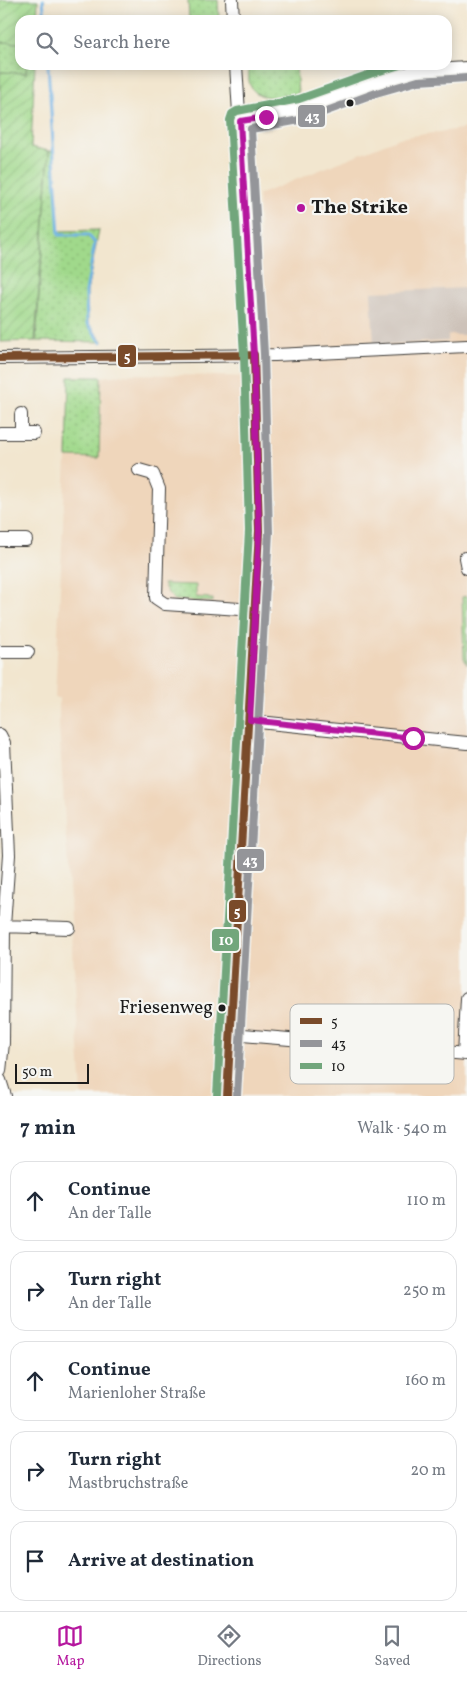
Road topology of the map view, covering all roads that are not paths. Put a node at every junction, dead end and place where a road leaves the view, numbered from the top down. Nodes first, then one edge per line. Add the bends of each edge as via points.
1 (232, 0) edge
2 (234, 15) edge
3 (467, 68) edge
4 (452, 69) edge
5 (236, 70) edge
6 (416, 70) edge
7 (240, 121) junction
8 (467, 346) edge
9 (254, 355) junction
10 (0, 358) edge
11 (21, 414) dead end
12 (0, 433) edge
13 (139, 470) dead end
14 (0, 540) edge
15 (26, 540) dead end
16 (255, 610) junction
17 (0, 652) edge
18 (28, 652) dead end
19 (250, 720) junction
20 (0, 735) edge
21 (467, 743) edge
22 (2, 926) edge
23 (70, 928) dead end
24 (467, 998) edge
25 (231, 1034) junction
26 (290, 1039) edge
27 (465, 1054) edge
28 (0, 1071) edge
29 (0, 1080) edge
30 (5, 1096) edge
31 (227, 1096) edge

1 - 2 street
3 - 4 street
5 - 7 street
6 - 7 street via 302,109
7 - 9 street
8 - 9 street
9 - 10 street
9 - 16 street via 259,531
11 - 12 street via 27,433
13 - 16 street via 153,474 159,489 156,598 165,604
14 - 15 street
16 - 19 street
17 - 18 street
19 - 21 street
19 - 25 street
20 - 22 street via 4,743 9,855
22 - 23 street
22 - 28 street via 3,1044
24 - 27 street
25 - 26 street
25 - 31 street
29 - 30 street

